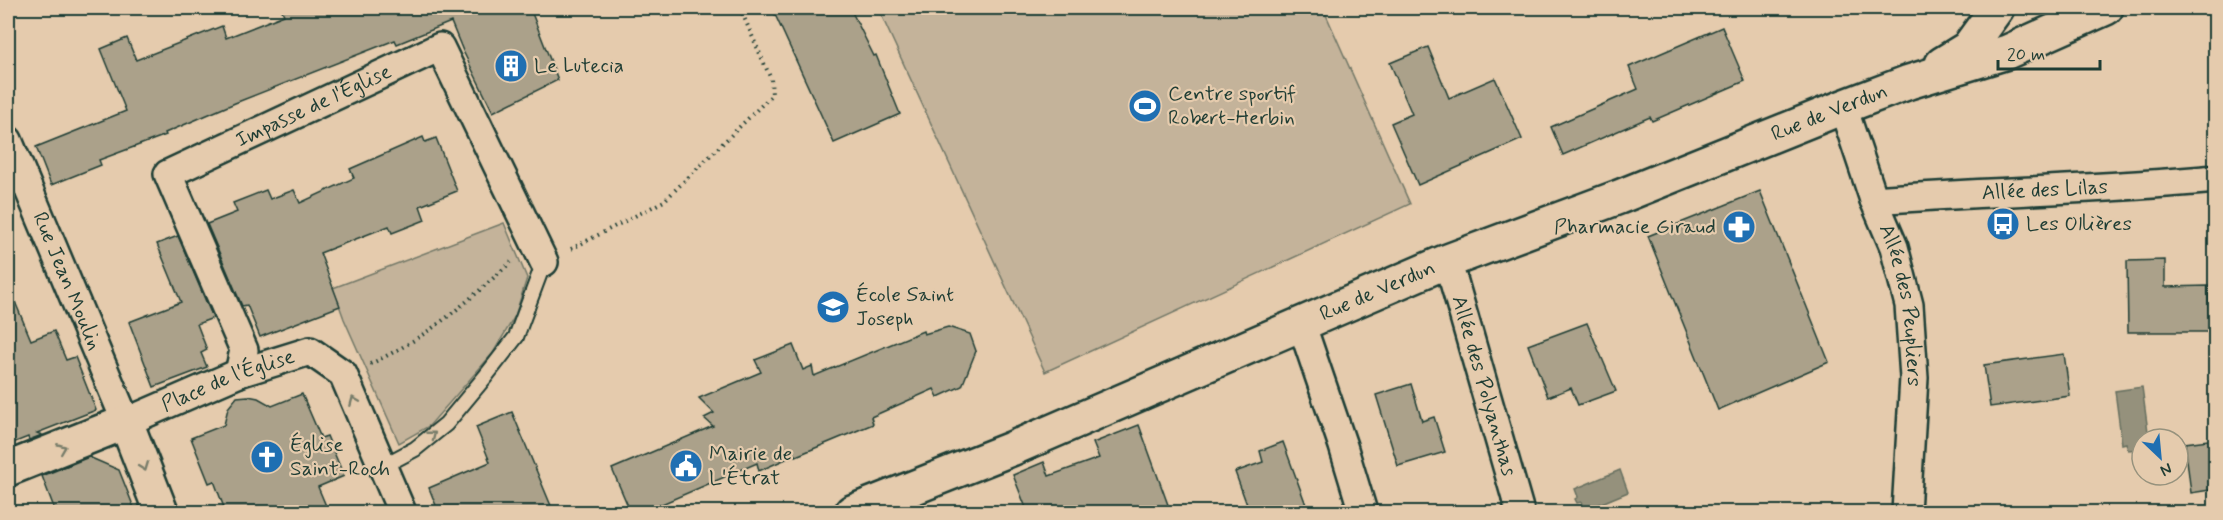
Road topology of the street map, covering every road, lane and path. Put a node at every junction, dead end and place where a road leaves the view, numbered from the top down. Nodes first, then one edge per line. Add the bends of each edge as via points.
1 (740, 8) edge
2 (1997, 8) edge
3 (2106, 8) edge
4 (1909, 82) junction
5 (1842, 107) junction
6 (8, 140) edge
7 (2216, 178) edge
8 (1874, 200) junction
9 (544, 262) junction
10 (1445, 262) junction
11 (1301, 323) junction
12 (239, 372) junction
13 (343, 374) junction
14 (126, 422) junction
15 (382, 466) junction
16 (8, 469) edge
17 (161, 513) edge
18 (402, 513) edge
19 (852, 513) edge
20 (1363, 513) edge
21 (1520, 513) edge
22 (1906, 513) edge

1 - 9 path via 771,79 772,95 664,201
2 - 4 main road, Rue de Verdun via 1968,48
3 - 4 main road, Rue de Verdun via 2007,52
4 - 5 main road, Rue de Verdun
5 - 8 street, Allée des Peupliers
5 - 10 main road, Rue de Verdun
6 - 14 street, Rue Jean Moulin
7 - 8 street, Allée des Lilas
8 - 22 street, Allée des Peupliers via 1894,247 1909,305 1914,378
9 - 12 street, Impasse de l'Église via 440,47 168,174 244,350
9 - 13 path via 515,259 446,321 406,346
15 -> 9 lane via 415,449 446,424 485,377 516,337
10 - 11 main road, Rue de Verdun
10 - 21 street, Allée des Polyanthas
11 - 19 main road, Rue de Verdun via 1011,449
11 - 20 street
12 - 13 street, Place de l'Église via 310,351
12 - 14 street, Place de l'Église
15 -> 13 street
16 -> 14 main road
14 -> 17 main road
15 - 18 street

